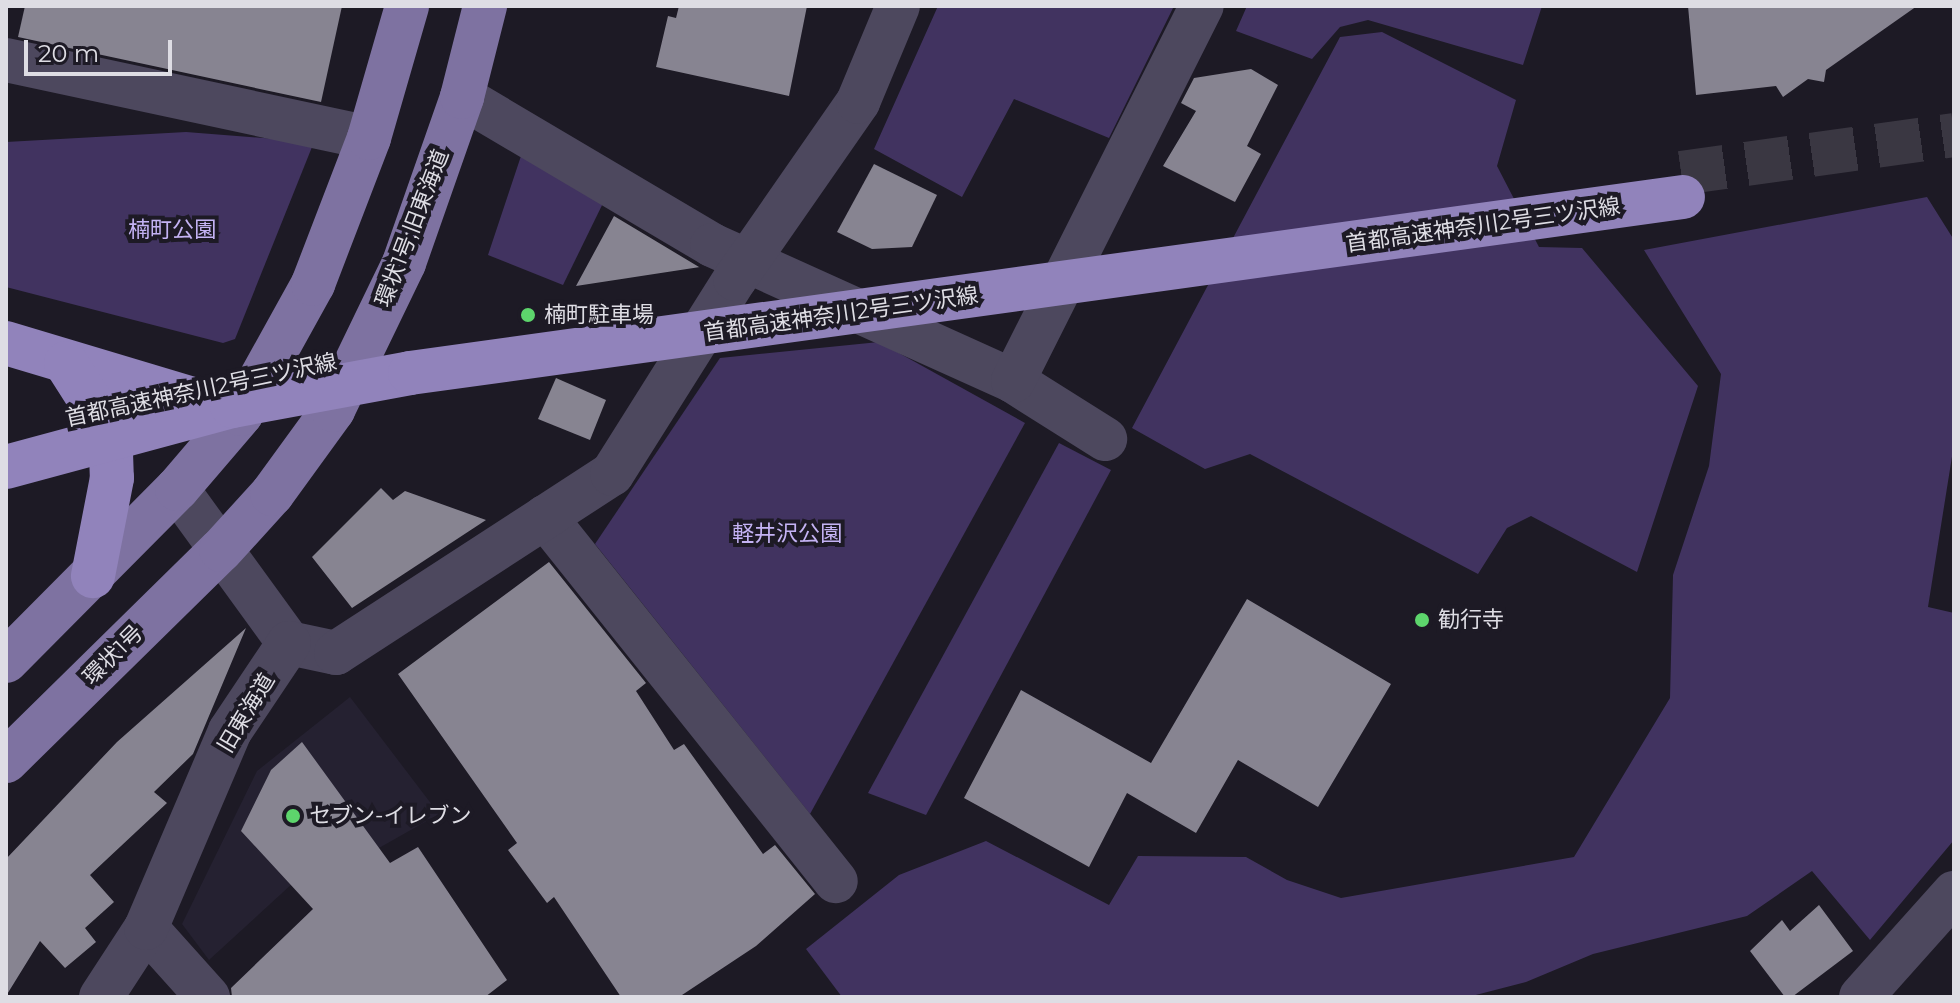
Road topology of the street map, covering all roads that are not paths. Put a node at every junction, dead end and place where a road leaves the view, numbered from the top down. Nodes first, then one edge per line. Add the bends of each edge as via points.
1 (407, 6) edge
2 (485, 6) edge
3 (898, 6) edge
4 (1202, 6) edge
5 (6, 60) edge
6 (462, 97) junction
7 (369, 138) junction
8 (749, 262) junction
9 (6, 343) edge
10 (66, 363) junction
11 (1013, 381) junction
12 (333, 410) junction
13 (241, 414) junction
14 (6, 436) edge
15 (1105, 439) dead end
16 (6, 467) edge
17 (177, 489) junction
18 (545, 517) junction
19 (221, 550) junction
20 (93, 576) junction
21 (289, 643) junction
22 (6, 661) edge
23 (6, 761) edge
24 (836, 881) dead end
25 (1954, 893) edge
26 (146, 928) junction
27 (101, 997) edge
28 (208, 997) edge
29 (1861, 997) edge

1 - 7 main road
2 - 6 main road, 環状1号;旧東海道
3 - 8 street via 858,102
4 - 11 street
5 - 7 street
6 - 8 street
6 - 12 main road, 環状1号;旧東海道 via 404,263
7 - 13 main road via 313,284
8 - 11 street
8 - 18 street via 612,474
9 - 10 highway
10 - 13 highway
10 - 20 highway via 105,424 111,453 112,478
11 - 15 street
12 - 13 highway
12 - 19 main road, 環状1号;旧東海道 via 272,494
13 - 17 main road
14 - 16 highway, 首都高速神奈川2号三ツ沢線 via 139,400 409,346 1682,185 410,373 232,406
17 - 19 street
17 - 20 main road
18 - 21 street via 336,653
18 - 24 street
19 - 21 street
19 - 23 main road, 環状1号
20 - 22 main road
21 - 26 street, 旧東海道 via 230,731
25 - 29 street
26 - 27 street, 旧東海道
26 - 28 street

